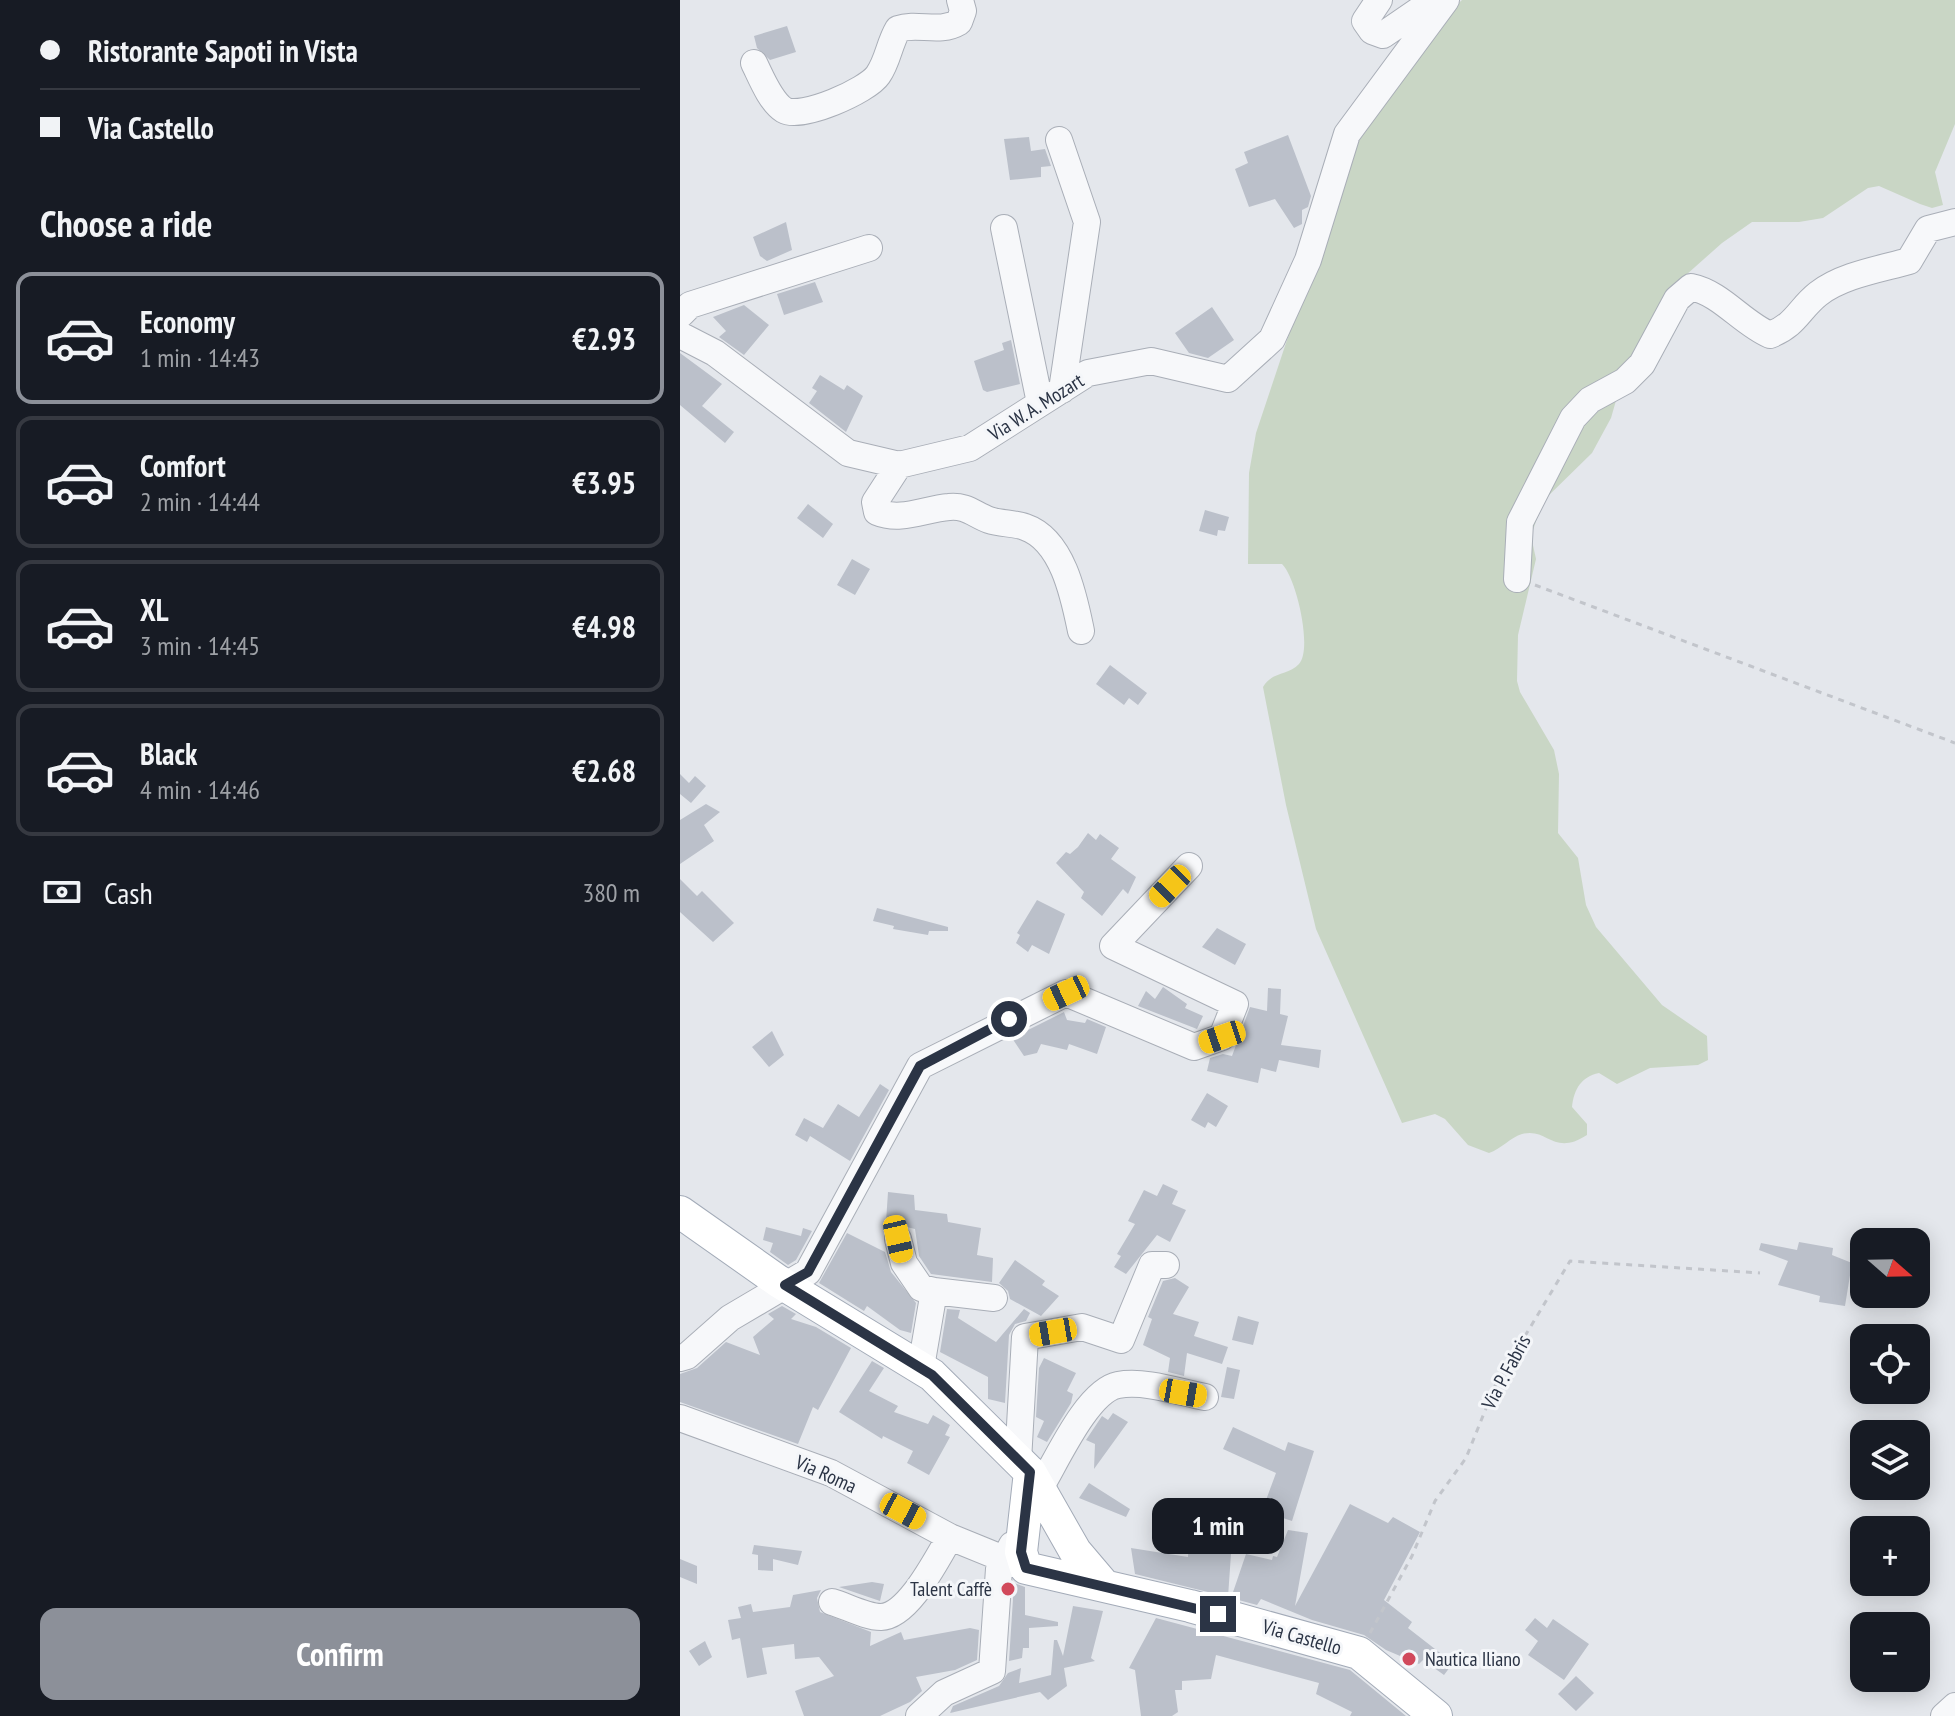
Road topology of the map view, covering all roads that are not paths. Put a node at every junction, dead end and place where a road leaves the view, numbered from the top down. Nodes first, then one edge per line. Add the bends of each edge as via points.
1 (960, 0) edge
2 (1379, 0) edge
3 (1434, 0) edge
4 (1446, 0) edge
5 (754, 63) dead end
6 (1059, 140) dead end
7 (1955, 222) edge
8 (1004, 228) dead end
9 (869, 248) dead end
10 (680, 315) edge
11 (680, 335) edge
12 (1051, 396) junction
13 (899, 465) junction
14 (1517, 579) road end
15 (1081, 631) dead end
16 (1189, 866) dead end
17 (680, 1212) edge
18 (898, 1239) dead end
19 (1166, 1265) dead end
20 (785, 1285) junction
21 (934, 1291) junction
22 (994, 1298) dead end
23 (680, 1358) edge
24 (921, 1367) junction
25 (1205, 1397) dead end
26 (680, 1418) edge
27 (1028, 1484) junction
28 (950, 1537) junction
29 (1068, 1538) junction
30 (1027, 1567) junction
31 (1103, 1584) junction
32 (832, 1602) dead end
33 (1955, 1706) edge
34 (919, 1716) edge
35 (1436, 1716) edge
36 (1944, 1716) edge

1 - 5 street via 959,22 942,29 898,29 876,78 866,87 801,114 776,104
2 - 3 street via 1365,21 1383,35
4 - 12 street, Via W. A. Mozart via 1347,134 1308,260 1272,339 1228,379 1151,361 1088,373
6 - 12 street via 1087,222
7 - 14 street via 1928,229 1909,261 1819,293 1788,328 1770,335 1751,327 1705,290 1691,287 1665,318 1642,364 1573,418 1520,522
8 - 12 street
9 - 10 street via 690,305
11 - 13 street, Via W. A. Mozart via 715,353 848,453
12 - 13 street, Via W. A. Mozart via 970,448
13 - 15 street via 875,502 877,512 899,517 967,508 1039,534 1064,571
16 - 20 street via 1113,946 1235,1004 1222,1037 1194,1047 1066,993 920,1066 808,1272
17 - 20 main road
18 - 21 street via 904,1263 921,1288
19 - 27 street via 1152,1265 1121,1340 1082,1327 1025,1337
20 - 23 street via 730,1318
20 - 24 main road
21 - 22 street
21 - 24 street
24 - 27 main road
25 - 27 street via 1117,1385 1089,1406
26 - 28 street, Via Roma via 831,1473
27 - 29 main road
27 - 30 main road via 1021,1552
28 - 30 street, Via Roma
28 - 32 street via 919,1588 895,1612 882,1617
29 - 30 street
29 - 31 main road
30 - 31 main road, Via Roma
30 - 34 street via 999,1569 992,1671 944,1693
31 - 35 main road, Via Castello via 1359,1653
33 - 36 street

